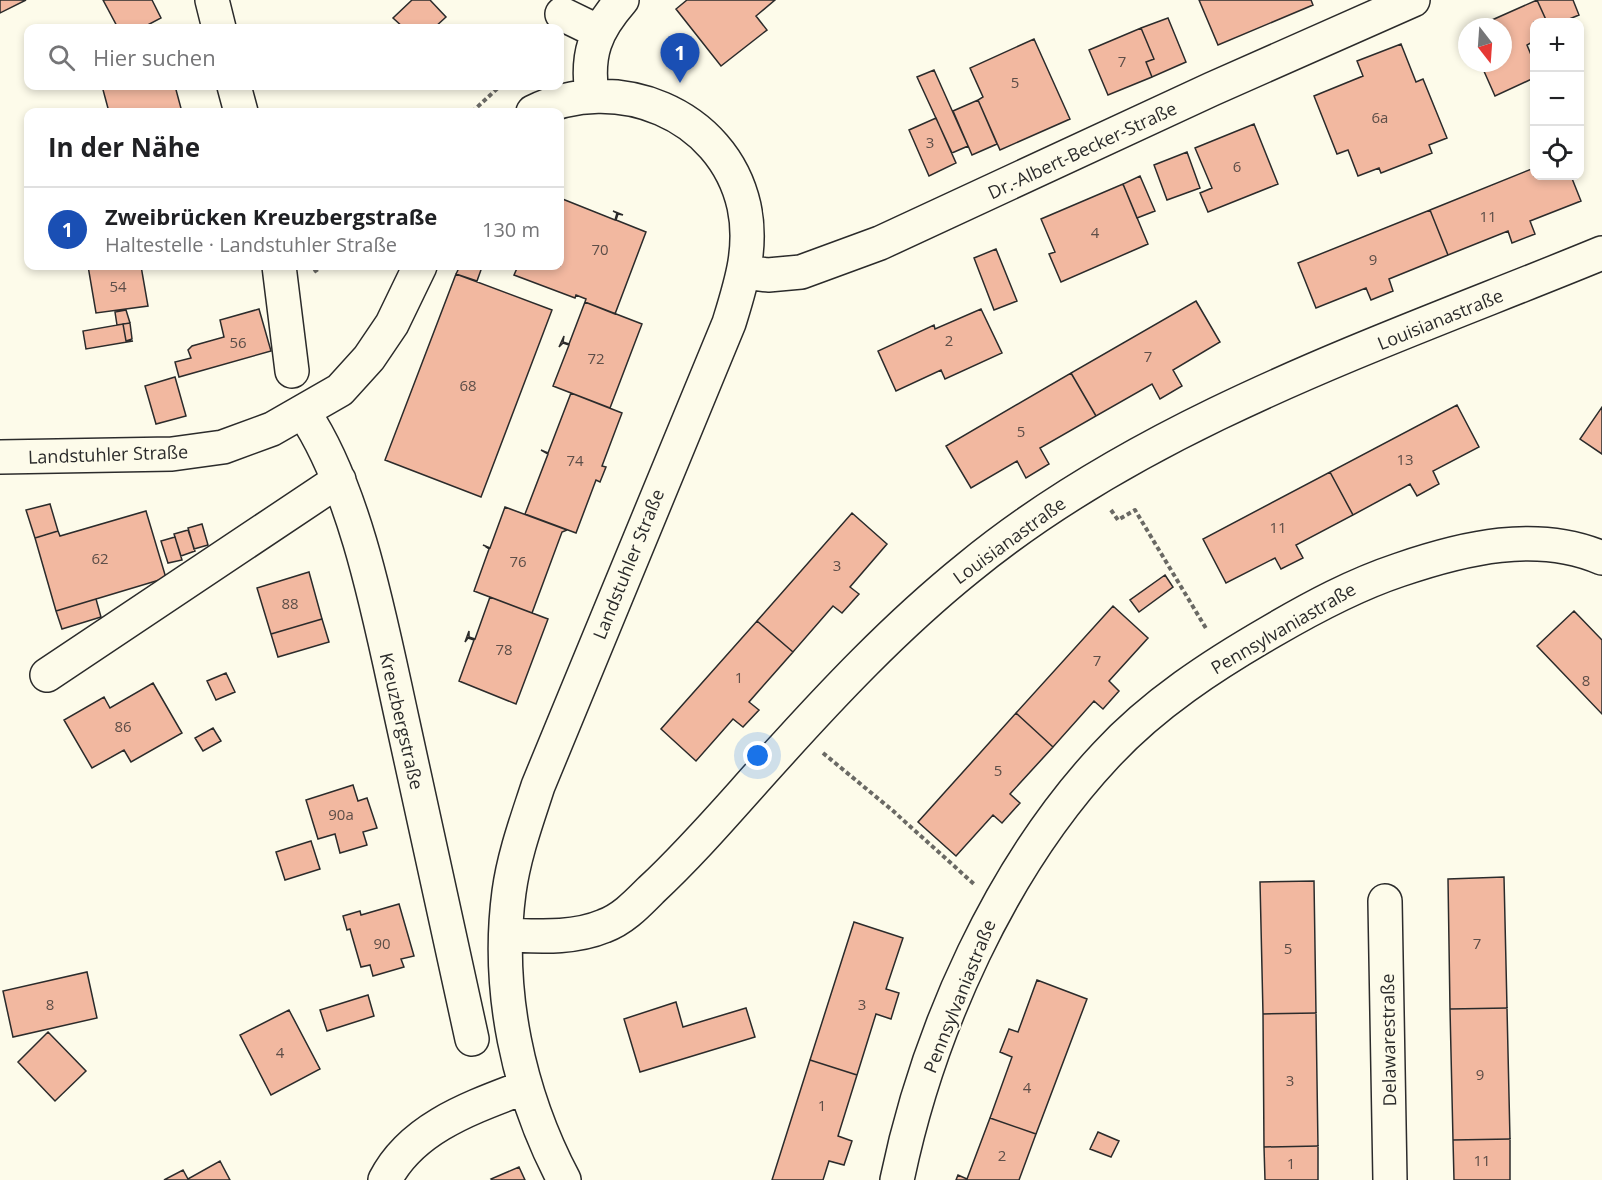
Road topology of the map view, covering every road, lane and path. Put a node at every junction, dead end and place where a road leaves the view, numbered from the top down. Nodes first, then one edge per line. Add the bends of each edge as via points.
1 (212, 0) edge
2 (622, 0) edge
3 (1413, 0) edge
4 (562, 14) dead end
5 (218, 24) edge
6 (599, 32) junction
7 (235, 90) edge
8 (496, 90) edge
9 (592, 95) junction
10 (240, 108) edge
11 (476, 108) edge
12 (542, 108) edge
13 (1602, 253) edge
14 (279, 270) edge
15 (418, 270) edge
16 (744, 272) junction
17 (292, 371) dead end
18 (304, 413) junction
19 (0, 457) edge
20 (339, 480) junction
21 (1090, 483) junction
22 (1602, 558) edge
23 (1224, 659) junction
24 (46, 675) dead end
25 (798, 732) junction
26 (1385, 901) dead end
27 (997, 904) junction
28 (506, 935) junction
29 (472, 1039) dead end
30 (525, 1087) junction
31 (385, 1180) edge
32 (564, 1180) edge
33 (897, 1180) edge
34 (1390, 1180) edge

1 - 5 street
2 - 6 street
3 - 16 street, Dr.-Albert-Becker-Straße via 871,247 801,272
4 - 6 street
6 - 9 street via 590,56
7 - 10 street
8 - 11 path
9 - 12 street, Landstuhler Straße
9 - 16 street, Landstuhler Straße via 636,99 667,109 712,146 733,174 744,206 748,252
13 - 21 street, Louisianastraße via 1204,418
14 - 17 street
15 - 18 street, Landstuhler Straße via 392,324 369,358 339,390
16 - 28 street, Landstuhler Straße via 729,323 538,786 509,891
18 - 19 street, Landstuhler Straße via 223,447 172,454
18 - 20 street, Kreuzbergstraße via 321,439
20 - 24 street
20 - 29 street, Kreuzbergstraße via 391,668
21 - 23 path via 1119,520 1135,510
21 - 25 street, Louisianastraße via 1034,518 967,568 912,617
22 - 23 street, Pennsylvaniastraße via 1547,543 1484,547 1427,560 1371,579
23 - 27 street, Pennsylvaniastraße via 1160,705 1106,755 1045,831
25 - 27 path
25 - 28 street, Louisianastraße via 677,866 628,912 605,926 577,934
26 - 34 street, Delawarestraße
27 - 33 street, Pennsylvaniastraße via 936,1045
28 - 30 street, Landstuhler Straße via 511,1016
30 - 31 street via 463,1111 423,1135 393,1164
30 - 32 street, Landstuhler Straße

